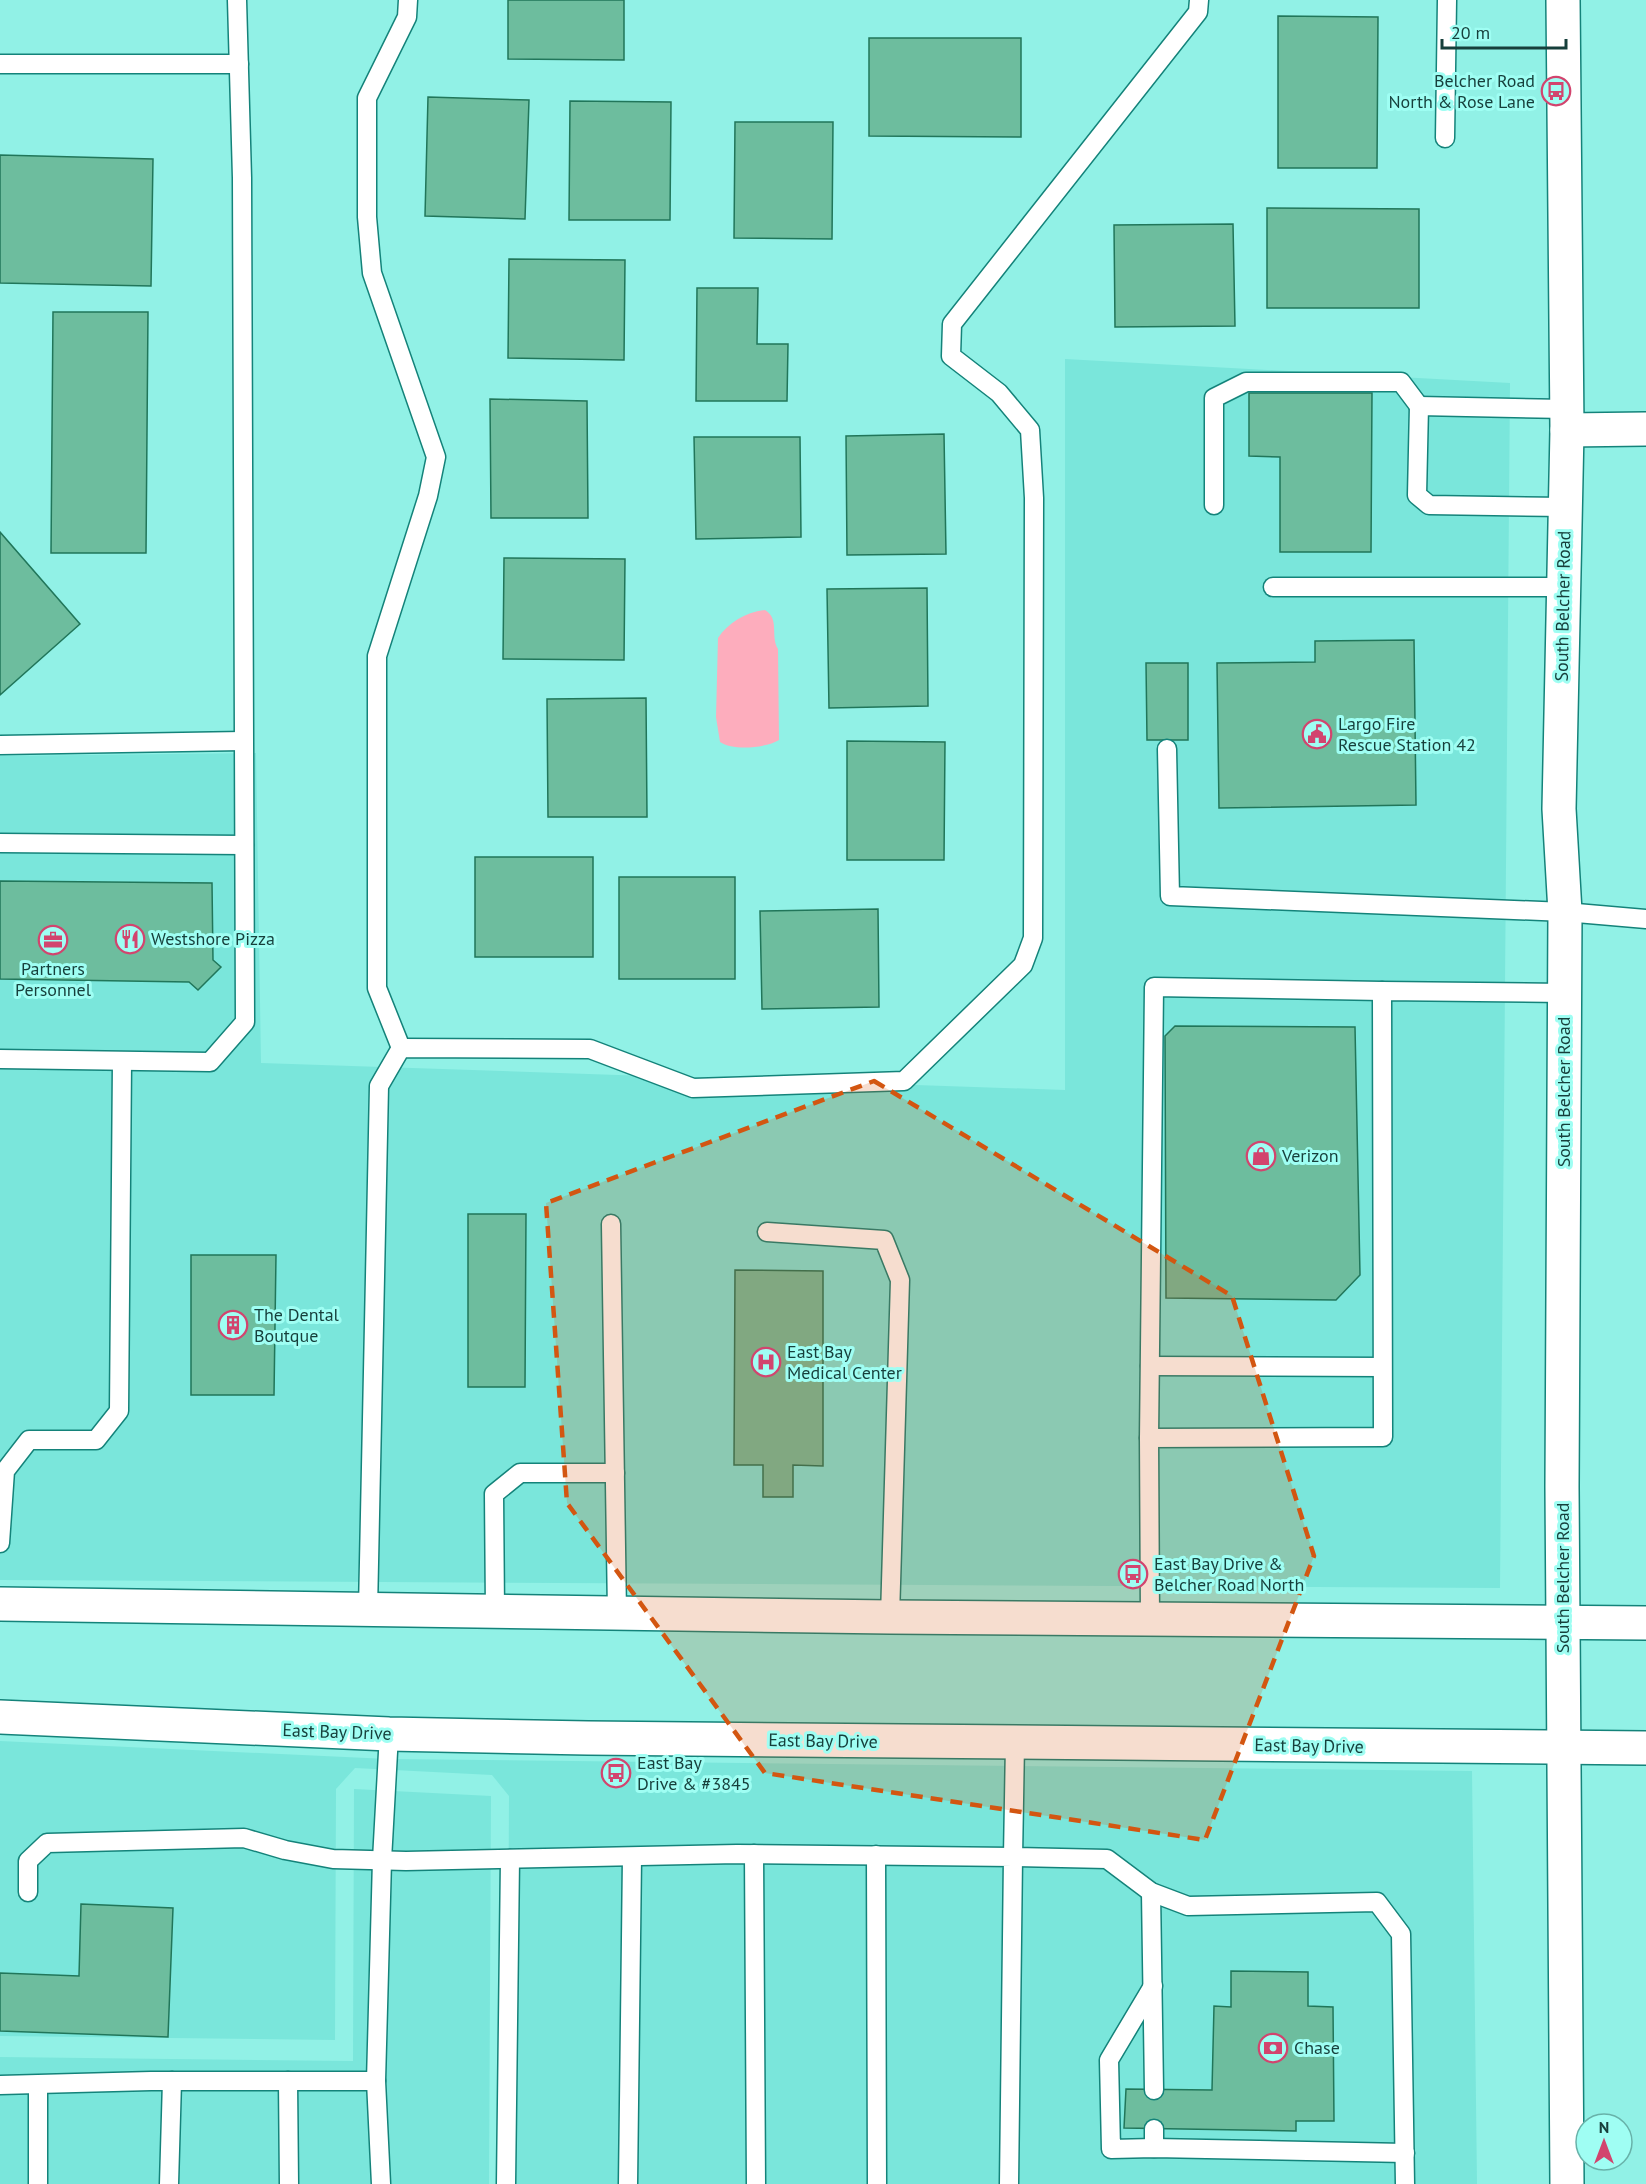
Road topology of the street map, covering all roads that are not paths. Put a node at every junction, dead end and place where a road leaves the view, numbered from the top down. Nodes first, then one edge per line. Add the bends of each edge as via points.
1 (237, 0) edge
2 (408, 0) edge
3 (1199, 0) edge
4 (1447, 0) edge
5 (1563, 0) edge
6 (0, 64) edge
7 (239, 64) junction
8 (1444, 138) dead end
9 (1419, 406) junction
10 (1566, 419) junction
11 (1646, 429) edge
12 (1214, 505) dead end
13 (1565, 507) junction
14 (1273, 587) dead end
15 (1563, 587) junction
16 (243, 741) junction
17 (0, 745) edge
18 (1167, 749) dead end
19 (0, 843) edge
20 (244, 845) junction
21 (1565, 912) junction
22 (1646, 919) edge
23 (1382, 991) junction
24 (1565, 993) junction
25 (401, 1048) junction
26 (0, 1059) edge
27 (122, 1062) junction
28 (611, 1224) dead end
29 (767, 1232) dead end
30 (1150, 1366) junction
31 (1382, 1367) junction
32 (1149, 1438) junction
33 (615, 1473) junction
34 (0, 1543) edge
35 (0, 1604) edge
36 (368, 1610) junction
37 (495, 1611) junction
38 (617, 1613) junction
39 (890, 1617) junction
40 (1150, 1619) junction
41 (1563, 1622) junction
42 (1646, 1623) edge
43 (0, 1717) edge
44 (389, 1734) junction
45 (1015, 1743) junction
46 (1563, 1747) junction
47 (1646, 1748) edge
48 (754, 1854) junction
49 (876, 1855) junction
50 (632, 1857) junction
51 (1013, 1857) junction
52 (510, 1859) junction
53 (382, 1860) junction
54 (28, 1892) dead end
55 (1151, 1892) junction
56 (1153, 1986) junction
57 (172, 2081) junction
58 (288, 2081) junction
59 (376, 2081) junction
60 (0, 2085) edge
61 (38, 2085) junction
62 (1155, 2090) dead end
63 (1155, 2129) dead end
64 (1154, 2148) junction
65 (1405, 2153) junction
66 (38, 2184) edge
67 (168, 2184) edge
68 (288, 2184) edge
69 (381, 2184) edge
70 (506, 2184) edge
71 (628, 2184) edge
72 (756, 2184) edge
73 (877, 2184) edge
74 (1009, 2184) edge
75 (1405, 2184) edge
76 (1567, 2184) edge

1 - 7 lane
2 - 25 lane via 407,17 367,98 367,218 372,273 436,457 428,495 377,656 377,988
3 - 25 lane via 1198,12 952,324 951,356 999,393 1030,430 1034,498 1033,938 1023,965 904,1081 693,1088 590,1049
4 - 8 lane
5 - 10 main road, South Belcher Road
6 - 7 lane
7 - 16 lane
9 - 10 lane
9 - 12 lane via 1401,382 1246,382 1214,398
9 - 13 lane via 1418,495 1429,505
10 - 11 main road
10 - 13 main road, South Belcher Road
13 - 15 main road, South Belcher Road
14 - 15 lane
15 - 21 main road, South Belcher Road via 1559,809
16 - 17 lane
16 - 20 lane
18 - 21 lane via 1170,896
19 - 20 lane
20 - 27 lane via 245,1022 210,1062
21 - 22 lane
21 - 24 main road, South Belcher Road
23 - 24 lane
23 - 30 lane via 1154,987
23 - 31 lane
24 - 41 main road, South Belcher Road
25 - 36 lane via 379,1086
26 - 27 lane
27 - 34 lane via 119,1411 96,1440 29,1440 5,1471
28 - 33 lane
29 - 39 lane via 884,1240 900,1280
30 - 31 lane
30 - 32 lane
31 - 32 lane via 1383,1437
32 - 40 lane
33 - 37 lane via 520,1473 494,1494
33 - 38 lane
35 - 36 main road
36 - 37 main road
37 - 38 main road
38 - 39 main road
39 - 40 main road
40 - 41 main road
41 - 42 main road
41 - 46 main road, South Belcher Road
43 - 44 main road, East Bay Drive
44 - 45 main road, East Bay Drive
44 - 53 lane
45 - 46 main road, East Bay Drive
45 - 51 lane
46 - 47 main road, East Bay Drive
46 - 76 main road, South Belcher Road
48 - 49 lane
48 - 50 lane
48 - 72 lane
49 - 51 lane
49 - 73 lane
50 - 52 lane
50 - 71 lane
51 - 55 lane via 1107,1859
51 - 74 lane
52 - 53 lane
52 - 70 lane
53 - 54 lane via 333,1859 244,1838 46,1843 28,1861
53 - 59 lane
55 - 56 lane
55 - 65 lane via 1188,1906 1377,1902 1401,1934
56 - 62 lane
56 - 64 lane via 1109,2060 1111,2149
57 - 58 lane
57 - 61 lane
57 - 67 lane
58 - 59 lane
58 - 68 lane
59 - 69 lane
60 - 61 lane
61 - 66 lane
63 - 64 lane
64 - 65 lane
65 - 75 lane

